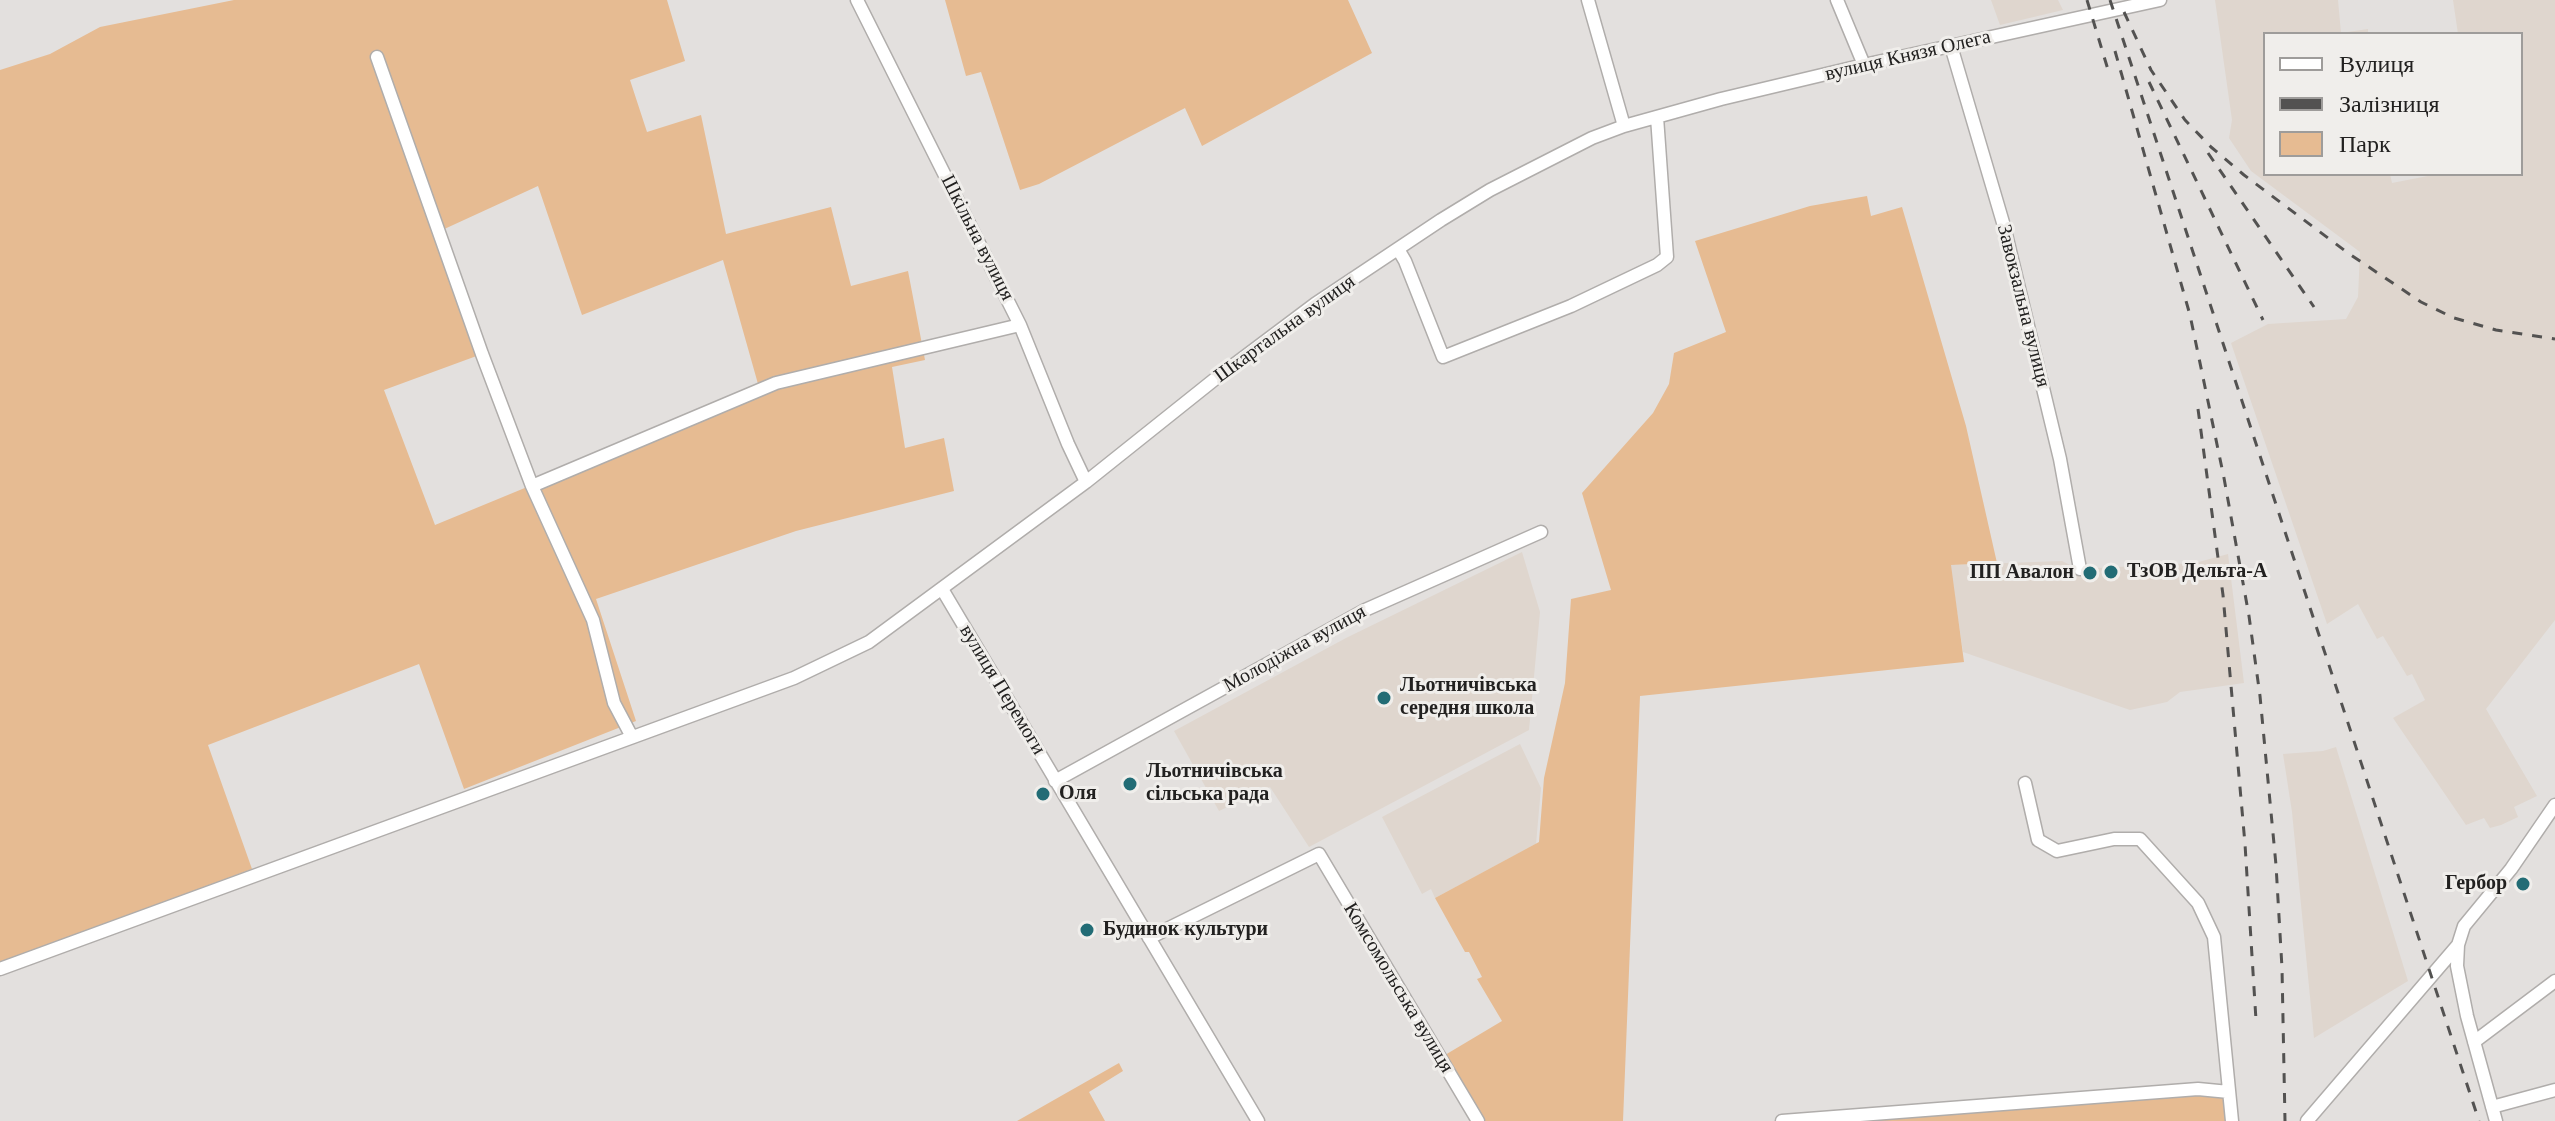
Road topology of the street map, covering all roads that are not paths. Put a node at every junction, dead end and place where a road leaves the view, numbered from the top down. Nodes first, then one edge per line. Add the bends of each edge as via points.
1 (857, 0) edge
2 (1588, 0) edge
3 (1837, 0) edge
4 (2160, 0) edge
5 (1951, 46) junction
6 (377, 57) dead end
7 (1864, 65) junction
8 (1657, 117) junction
9 (1624, 126) junction
10 (1398, 249) junction
11 (1020, 325) junction
12 (1086, 482) junction
13 (532, 486) junction
14 (1541, 532) dead end
15 (2080, 569) dead end
16 (942, 589) junction
17 (632, 737) junction
18 (1055, 781) junction
19 (2025, 783) dead end
20 (2555, 805) edge
21 (1149, 938) junction
22 (2458, 945) junction
23 (0, 969) edge
24 (2555, 981) edge
25 (2474, 1042) junction
26 (2555, 1090) edge
27 (2229, 1092) junction
28 (2492, 1107) junction
29 (1258, 1121) edge
30 (1478, 1121) edge
31 (1782, 1121) edge
32 (2232, 1121) edge
33 (2307, 1121) edge
34 (2496, 1121) edge

1 - 11 street, Шкільна вулиця
2 - 9 street
3 - 7 street
4 - 5 street, вулиця Князя Олега
5 - 7 street, вулиця Князя Олега
5 - 15 street, Завокзальна вулиця via 2011,255 2060,459
6 - 13 street
7 - 8 street, вулиця Князя Олега
8 - 9 street, Шкартальна вулиця
8 - 10 street via 1667,257 1657,265 1443,357
9 - 10 street, Шкартальна вулиця via 1490,190
10 - 12 street, Шкартальна вулиця via 1315,304
11 - 12 street, Шкільна вулиця
11 - 13 street via 776,383
12 - 16 street, Шкартальна вулиця
13 - 17 street via 593,620 614,703
14 - 18 street, Молодіжна вулиця via 1365,610
16 - 17 street, Шкартальна вулиця via 869,642 794,678
16 - 18 street, вулиця Перемоги
17 - 23 street, Шкартальна вулиця
18 - 21 street, вулиця Перемоги
19 - 27 street via 2038,840 2057,851 2140,839 2198,903 2214,937
20 - 22 street via 2464,926
21 - 29 street, вулиця Перемоги
21 - 30 street, Комсомольська вулиця via 1319,854
22 - 25 street via 2457,966
22 - 33 street
24 - 25 street
25 - 28 street
26 - 28 street
27 - 31 street via 2198,1089
27 - 32 street
28 - 34 street

